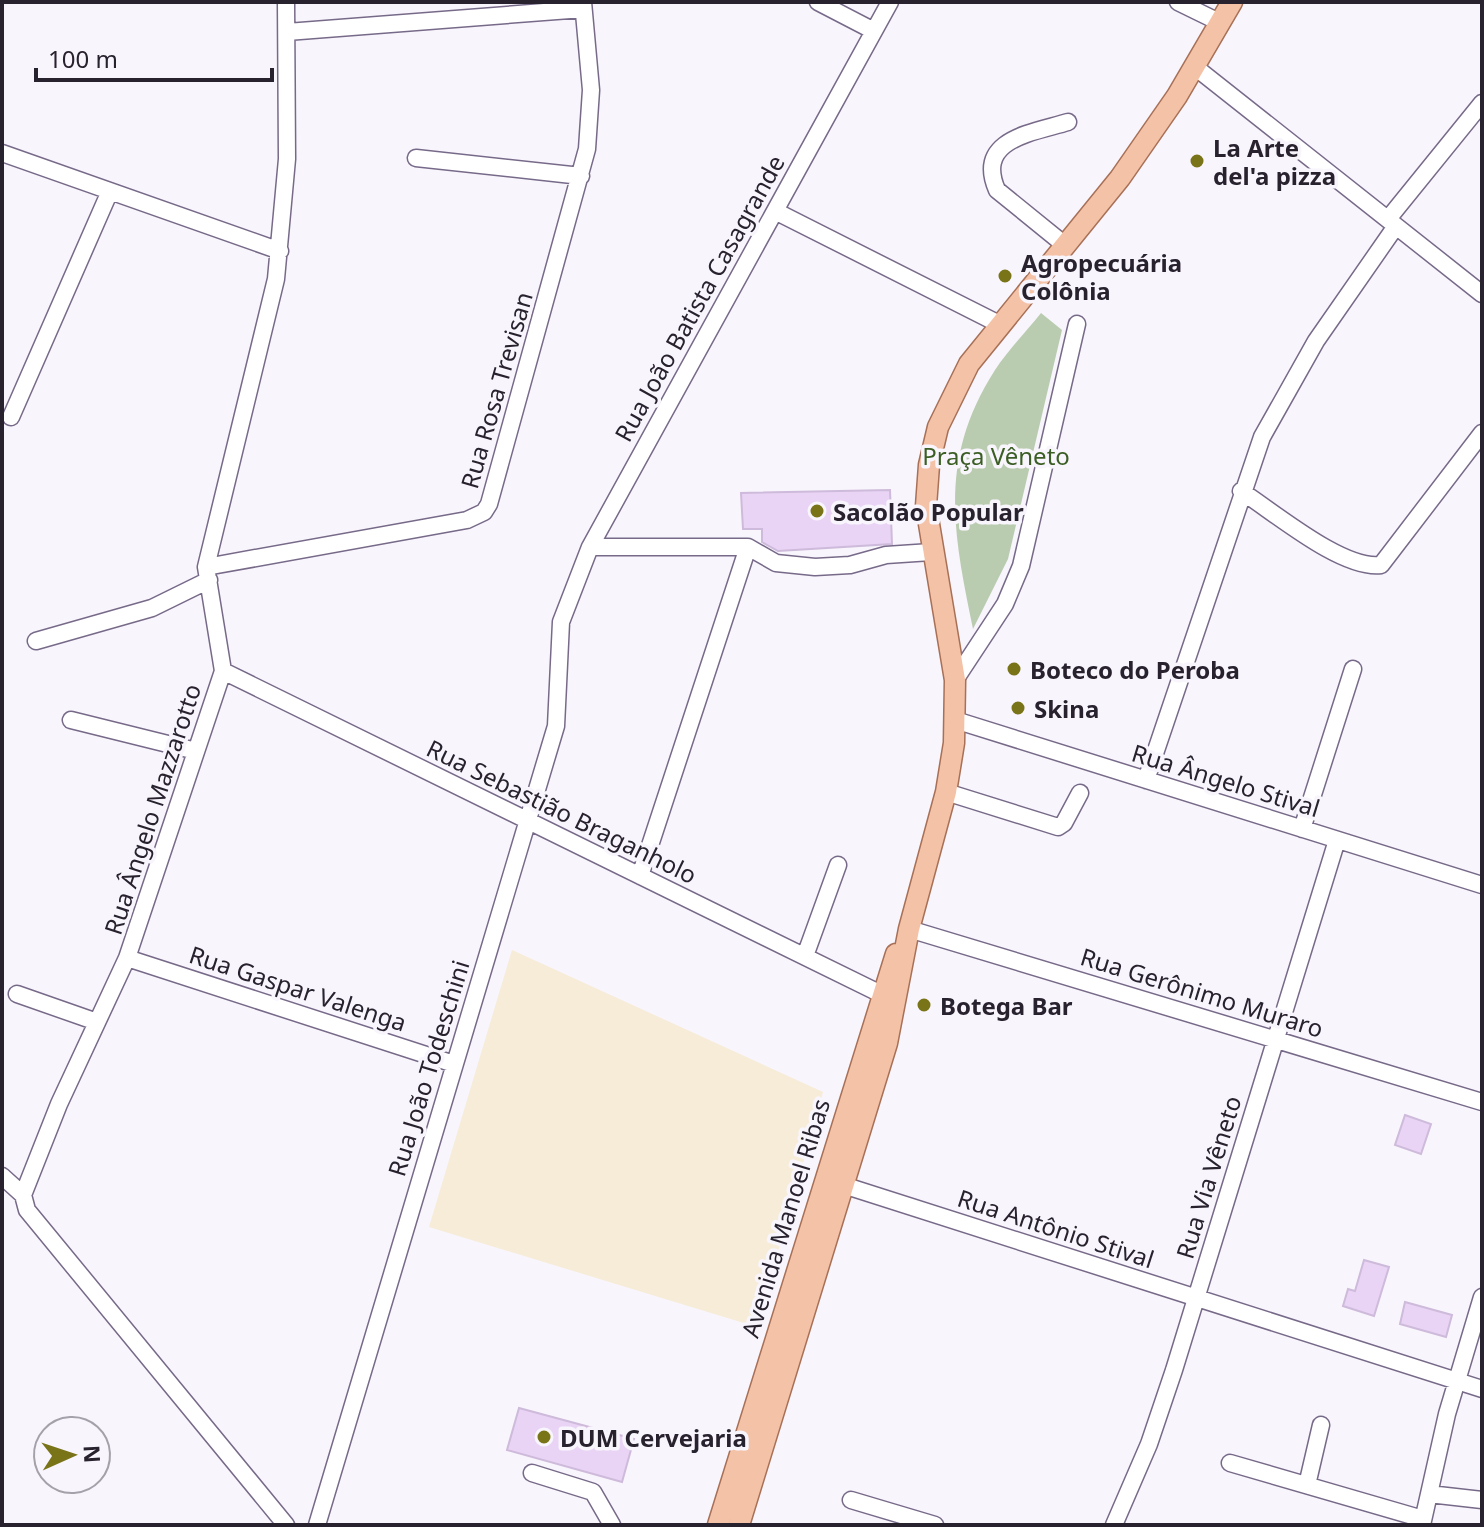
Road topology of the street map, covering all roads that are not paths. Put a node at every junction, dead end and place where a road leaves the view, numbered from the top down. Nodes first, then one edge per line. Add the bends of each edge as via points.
1 (286, 2) edge
2 (818, 2) edge
3 (890, 2) edge
4 (1178, 2) edge
5 (1232, 2) edge
6 (583, 5) edge
7 (1221, 23) junction
8 (874, 31) junction
9 (287, 32) junction
10 (1195, 67) junction
11 (1482, 103) edge
12 (1068, 122) dead end
13 (2, 153) edge
14 (416, 158) dead end
15 (581, 176) junction
16 (110, 191) junction
17 (775, 211) junction
18 (1392, 223) junction
19 (1066, 246) junction
20 (280, 251) junction
21 (1482, 294) edge
22 (999, 324) junction
23 (1077, 324) dead end
24 (11, 417) dead end
25 (1482, 433) edge
26 (1241, 491) junction
27 (590, 547) junction
28 (748, 547) junction
29 (931, 552) junction
30 (208, 573) junction
31 (561, 622) joint
32 (36, 641) dead end
33 (1353, 669) dead end
34 (223, 671) junction
35 (955, 680) junction
36 (71, 720) dead end
37 (955, 720) junction
38 (196, 751) junction
39 (1146, 780) junction
40 (946, 792) junction
41 (1080, 793) dead end
42 (527, 820) junction
43 (1302, 829) junction
44 (1337, 840) junction
45 (838, 865) dead end
46 (640, 876) junction
47 (1482, 885) edge
48 (909, 929) junction
49 (805, 956) junction
50 (127, 958) junction
51 (17, 994) dead end
52 (881, 994) junction
53 (97, 1022) junction
54 (1275, 1039) junction
55 (454, 1064) junction
56 (1482, 1102) edge
57 (2, 1176) edge
58 (843, 1185) junction
59 (23, 1195) junction
60 (1482, 1297) edge
61 (1196, 1298) junction
62 (1456, 1381) junction
63 (1482, 1389) edge
64 (1321, 1425) dead end
65 (1230, 1463) dead end
66 (532, 1473) dead end
67 (1307, 1485) junction
68 (1429, 1494) junction
69 (851, 1500) dead end
70 (1482, 1500) edge
71 (1423, 1522) edge
72 (286, 1525) edge
73 (317, 1525) edge
74 (612, 1525) edge
75 (718, 1525) edge
76 (739, 1525) edge
77 (935, 1525) edge
78 (1114, 1525) edge

1 - 9 street, Rua Ângelo Mazzarotto
2 - 8 street
3 - 8 street, Rua João Batista Casagrande
4 - 7 street
5 - 7 main road, Avenida Manoel Ribas
6 - 9 street
6 - 15 street, Rua Rosa Trevisan via 591,110
7 - 10 main road, Avenida Manoel Ribas
8 - 17 street, Rua João Batista Casagrande
9 - 20 street, Rua Ângelo Mazzarotto via 287,159
10 - 18 street
10 - 19 main road, Avenida Manoel Ribas via 1120,178
11 - 18 street
12 - 19 street via 1006,142 998,150 992,178 997,190
13 - 16 street
14 - 15 street
15 - 30 street, Rua Rosa Trevisan via 484,512 467,520
16 - 20 street
16 - 24 street
17 - 22 street
17 - 27 street, Rua João Batista Casagrande
18 - 21 street
18 - 26 street via 1295,375
19 - 22 main road, Avenida Manoel Ribas
20 - 30 street, Rua Ângelo Mazzarotto
22 - 29 main road, Avenida Manoel Ribas via 957,383 933,446 926,485
23 - 35 street via 1021,566 1005,604
25 - 26 street via 1381,565 1342,556
26 - 39 street
27 - 28 street
27 - 31 street, Rua João Batista Casagrande
28 - 29 street via 776,563 815,567
28 - 46 street
29 - 35 main road, Avenida Manoel Ribas
30 - 32 street via 152,608
30 - 34 street, Rua Ângelo Mazzarotto
31 - 42 street, Rua João Todeschini via 559,713
33 - 43 street
34 - 38 street, Rua Ângelo Mazzarotto
34 - 42 street, Rua Sebastião Braganholo
35 - 37 main road, Avenida Manoel Ribas
36 - 38 street
37 - 39 street, Rua Ângelo Stival
37 - 40 main road, Avenida Manoel Ribas
38 - 50 street, Rua Ângelo Mazzarotto
39 - 43 street, Rua Ângelo Stival
40 - 41 street via 1058,827
40 - 48 main road, Avenida Manoel Ribas
42 - 46 street, Rua Sebastião Braganholo
42 - 55 street, Rua João Todeschini
43 - 44 street, Rua Ângelo Stival
44 - 47 street, Rua Ângelo Stival
44 - 54 street, Rua Via Vêneto
45 - 49 street
46 - 49 street, Rua Sebastião Braganholo
48 - 52 main road, Avenida Manoel Ribas
48 - 54 street, Rua Gerônimo Muraro
48 - 58 main road, Avenida Manoel Ribas via 892,1025
49 - 52 street, Rua Sebastião Braganholo
50 - 53 street, Rua Ângelo Mazzarotto
50 - 55 street, Rua Gaspar Valenga
51 - 53 street
52 - 75 main road, Avenida Manoel Ribas
53 - 59 street, Rua Ângelo Mazzarotto
54 - 56 street, Rua Gerônimo Muraro
54 - 61 street, Rua Via Vêneto
55 - 73 street, Rua João Todeschini
57 - 59 street
58 - 61 street, Rua Antônio Stival
58 - 76 main road, Avenida Manoel Ribas
59 - 72 street via 27,1210
60 - 62 street
61 - 62 street, Rua Antônio Stival
61 - 78 street, Rua Via Vêneto via 1149,1444
62 - 63 street, Rua Antônio Stival
62 - 68 street
64 - 67 street
65 - 67 street
66 - 74 street via 593,1492
67 - 71 street
68 - 70 street
68 - 71 street
69 - 77 street

